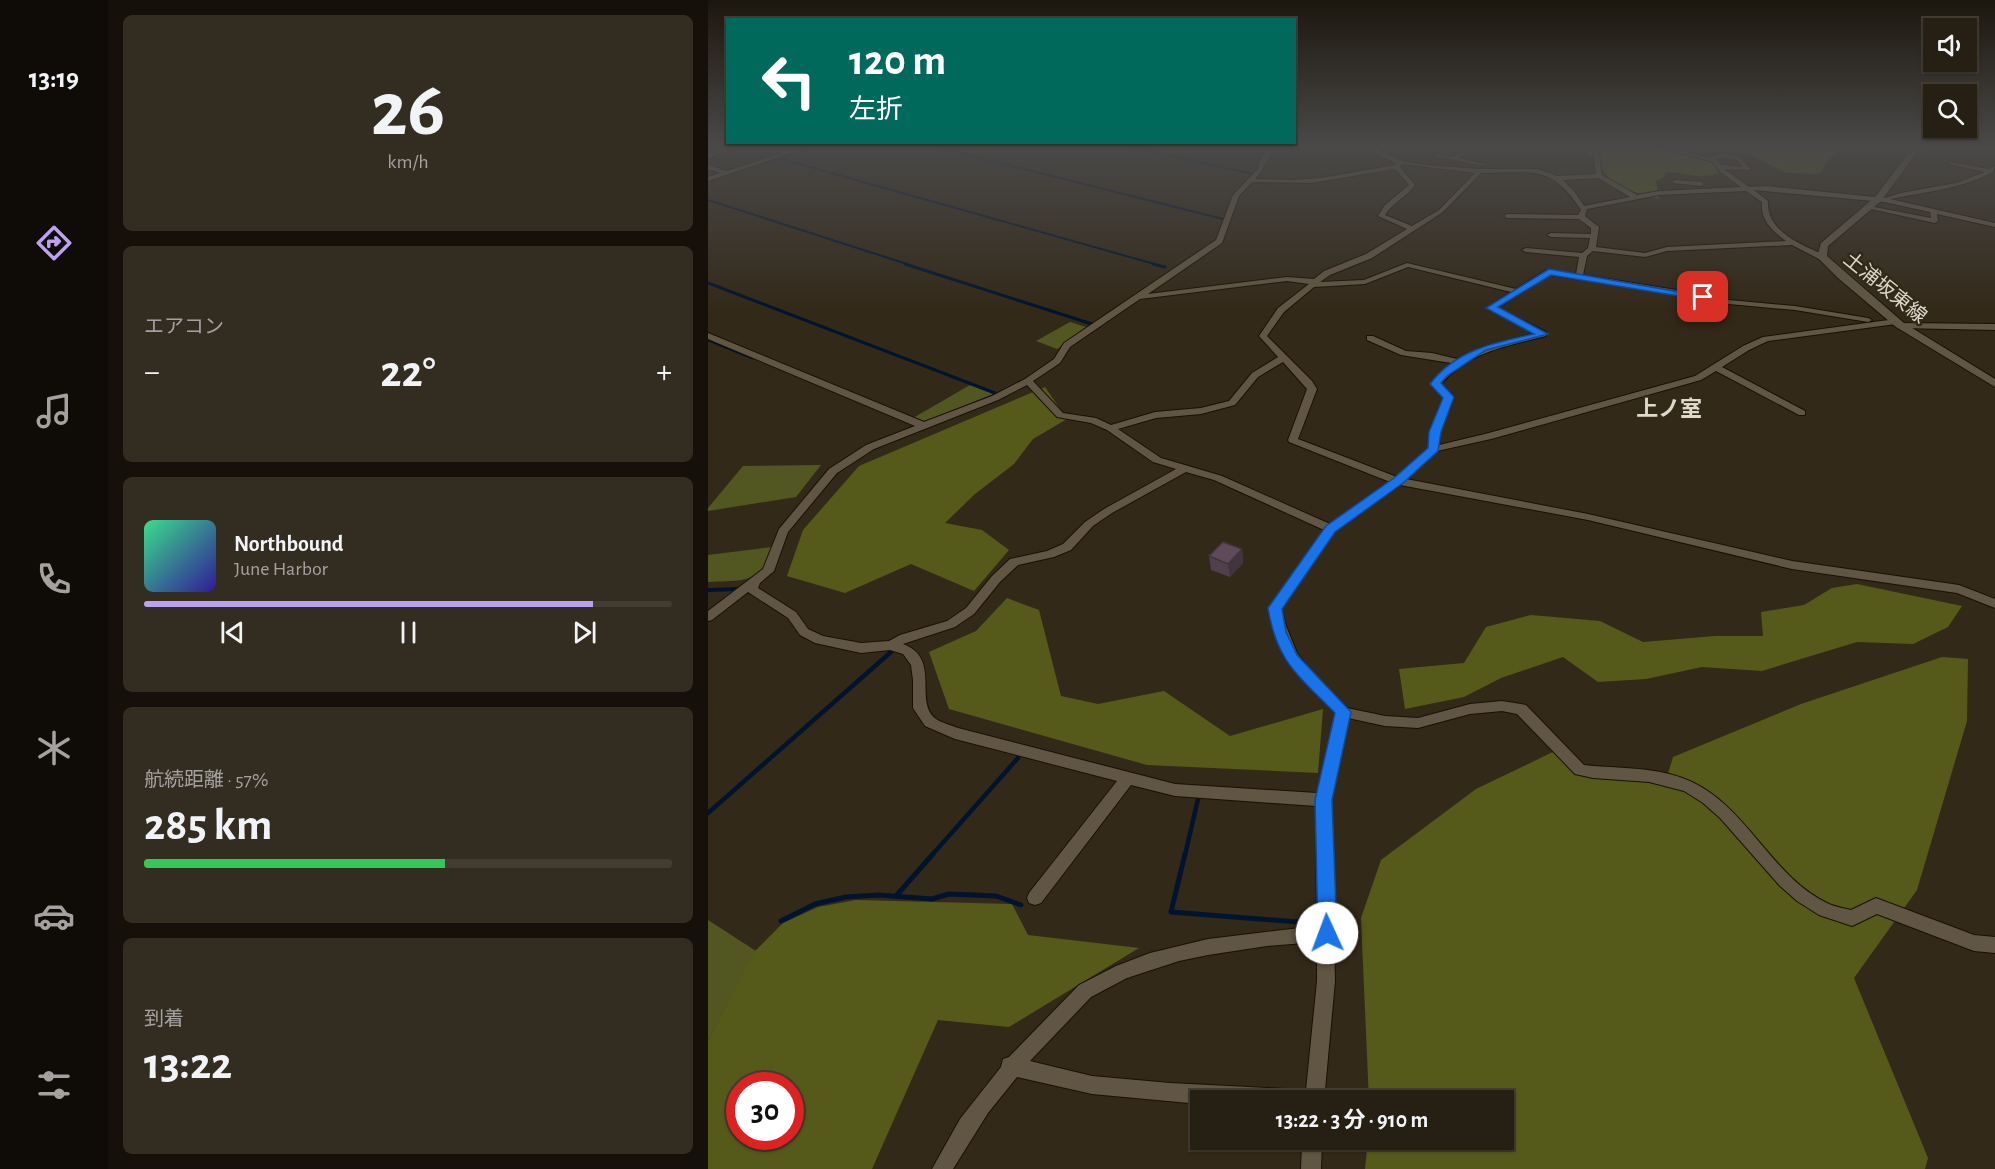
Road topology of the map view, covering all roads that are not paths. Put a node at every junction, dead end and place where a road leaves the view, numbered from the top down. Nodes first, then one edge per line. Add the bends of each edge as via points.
1 (1234, 201) edge
2 (1396, 201) edge
3 (1451, 201) edge
4 (1578, 201) edge
5 (1618, 201) edge
6 (1764, 201) edge
7 (1879, 201) edge
8 (1888, 201) edge
9 (1869, 207) junction
10 (1582, 208) junction
11 (1933, 211) junction
12 (1507, 216) dead end
13 (1581, 217) junction
14 (1995, 225) edge
15 (1411, 228) junction
16 (1551, 235) dead end
17 (1594, 236) junction
18 (1791, 243) junction
19 (1592, 249) junction
20 (1526, 250) dead end
21 (1583, 255) junction
22 (1822, 257) junction
23 (1579, 276) junction
24 (1315, 283) junction
25 (1515, 291) junction
26 (1139, 297) junction
27 (1883, 323) junction
28 (1898, 324) junction
29 (1995, 327) edge
30 (708, 336) edge
31 (1370, 338) dead end
32 (1283, 358) junction
33 (1457, 362) junction
34 (1717, 368) junction
35 (1028, 381) junction
36 (1995, 384) edge
37 (1802, 413) dead end
38 (924, 426) junction
39 (1110, 428) junction
40 (1434, 449) junction
41 (1185, 468) junction
42 (1398, 481) junction
43 (1331, 529) junction
44 (754, 583) junction
45 (1995, 604) edge
46 (708, 617) edge
47 (891, 645) junction
48 (1343, 712) junction
49 (1128, 777) junction
50 (1323, 800) junction
51 (1035, 898) dead end
52 (1327, 933) junction
53 (1995, 945) edge
54 (1010, 1066) junction
55 (1315, 1090) edge
56 (1190, 1093) edge
57 (1312, 1150) edge
58 (942, 1169) edge
59 (1311, 1169) edge

1 - 26 street via 1219,241
2 - 15 street via 1381,216
3 - 15 street
4 - 10 street
5 - 10 street
6 - 18 street via 1767,218
7 - 9 main road, 土浦坂東線
8 - 11 street
9 - 11 street via 1935,221
9 - 22 main road, 土浦坂東線 via 1824,245
10 - 13 street
11 - 14 street
12 - 13 street
13 - 17 street via 1595,227
15 - 24 street via 1369,256 1327,273
16 - 17 street
17 - 19 street
18 - 19 street via 1667,249 1645,255
18 - 22 street
19 - 21 street
20 - 21 street
21 - 23 street
22 - 28 main road, 土浦坂東線
23 - 25 street via 1549,272
23 - 27 street via 1718,301 1796,308
24 - 25 street via 1365,282 1407,265
24 - 26 street via 1287,279
24 - 32 street via 1281,310 1263,336
25 - 33 street via 1491,308 1543,334 1483,348
26 - 35 street via 1067,345 1057,361
27 - 28 street
27 - 34 street via 1767,339
28 - 29 street
28 - 36 main road, 土浦坂東線
30 - 38 street
31 - 33 street via 1404,353
32 - 39 street via 1255,375 1232,403 1201,411 1155,415
32 - 42 street via 1312,389 1293,440
33 - 40 street via 1436,384 1449,397 1435,432
34 - 37 street
34 - 40 street via 1698,378
35 - 38 street
35 - 39 street via 1060,415 1093,420
38 - 44 street via 870,447 833,471 783,531 768,571
39 - 41 street via 1157,460
40 - 42 street
41 - 43 street via 1218,478
41 - 47 street via 1108,511 1066,547 1014,562 970,611 951,624
42 - 43 street
42 - 45 street via 1588,517 1792,565 1959,589
43 - 48 street via 1275,608 1279,632 1291,658
44 - 46 street
44 - 47 street via 752,589 792,615 804,632 820,640 861,648
47 - 49 street via 908,651 917,664 920,708 930,722 955,734
48 - 50 street
48 - 53 street via 1418,723 1470,710 1502,706 1521,709 1580,770 1667,777 1690,788 1734,822 1789,884 1822,908 1852,918 1876,906 1974,943
49 - 50 street via 1175,790
49 - 51 street
50 - 52 street
52 - 54 street via 1245,939 1151,960 1092,986
52 - 55 street
54 - 56 street via 1092,1084
54 - 58 street via 957,1140
57 - 59 street

